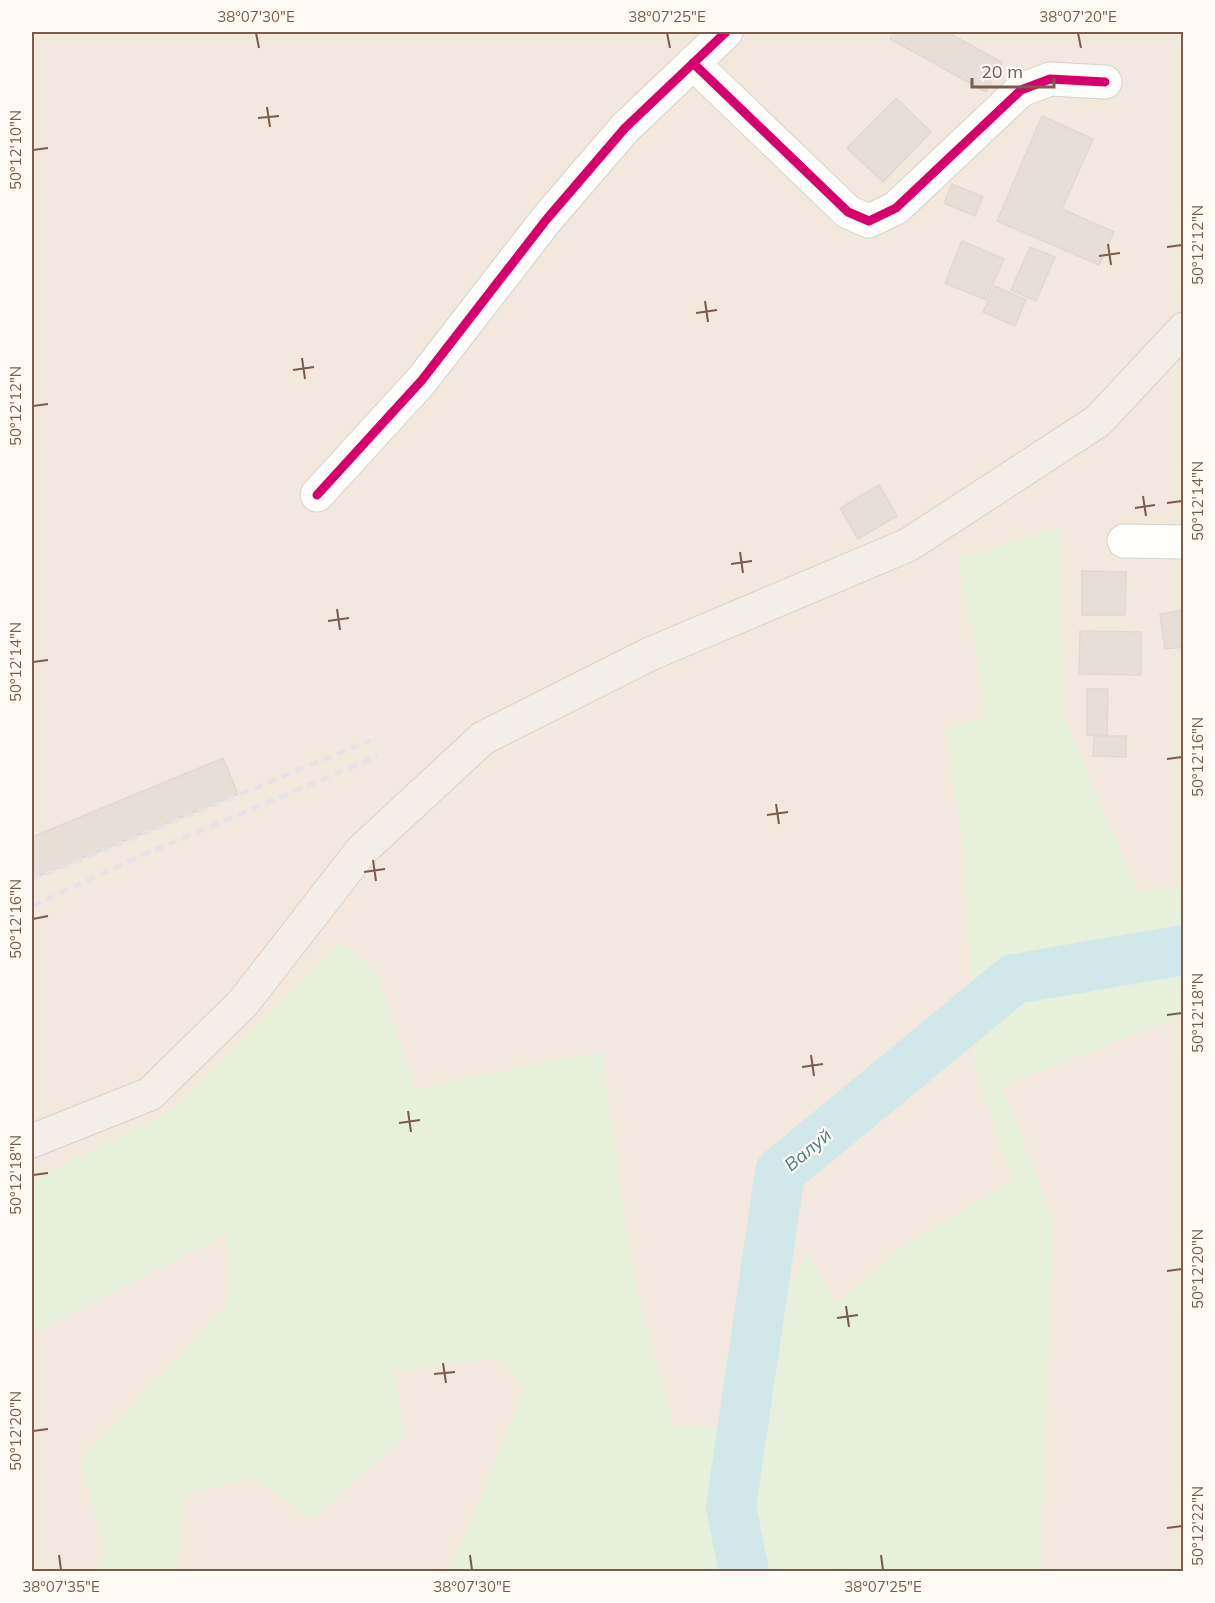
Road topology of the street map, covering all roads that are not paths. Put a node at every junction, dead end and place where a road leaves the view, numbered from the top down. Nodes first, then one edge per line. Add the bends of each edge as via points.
1 (726, 32) edge
2 (693, 63) junction
3 (1105, 82) dead end
4 (1184, 329) edge
5 (317, 495) dead end
6 (1124, 541) dead end
7 (1184, 542) edge
8 (32, 1141) edge

1 - 2 street
2 - 3 street via 848,212 869,221 896,208 1022,90 1050,79
2 - 5 street via 625,128 546,220 422,380
4 - 8 main road via 1098,421 908,545 650,654 483,738 362,849 243,1003 150,1094
6 - 7 street

